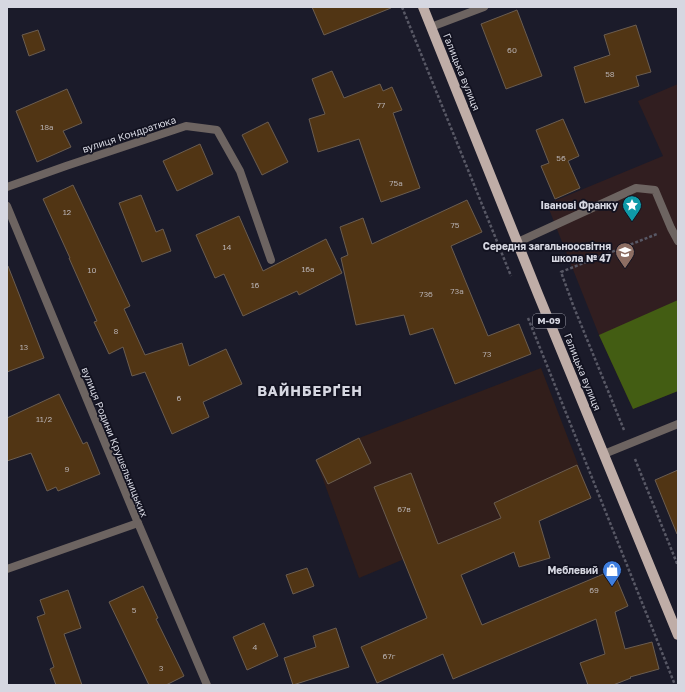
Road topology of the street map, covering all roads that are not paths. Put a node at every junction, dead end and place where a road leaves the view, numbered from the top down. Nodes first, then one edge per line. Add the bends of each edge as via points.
1 (423, 7) edge
2 (484, 7) edge
3 (431, 27) junction
4 (7, 187) edge
5 (7, 206) edge
6 (678, 241) edge
7 (518, 242) junction
8 (271, 260) dead end
9 (678, 424) edge
10 (604, 454) junction
11 (138, 523) junction
12 (7, 569) edge
13 (678, 635) edge
14 (207, 685) edge

1 - 3 main road, Галицька вулиця / М-09
2 - 3 street
3 - 7 main road, Галицька вулиця / М-09
4 - 8 street, вулиця Кондратюка via 186,126 216,130 240,171
5 - 11 street, вулиця Родини Крушельницьких
6 - 7 street via 655,190 636,188
7 - 10 main road, Галицька вулиця / М-09
9 - 10 street
10 - 13 main road, Галицька вулиця / М-09
11 - 12 street
11 - 14 street, вулиця Родини Крушельницьких

